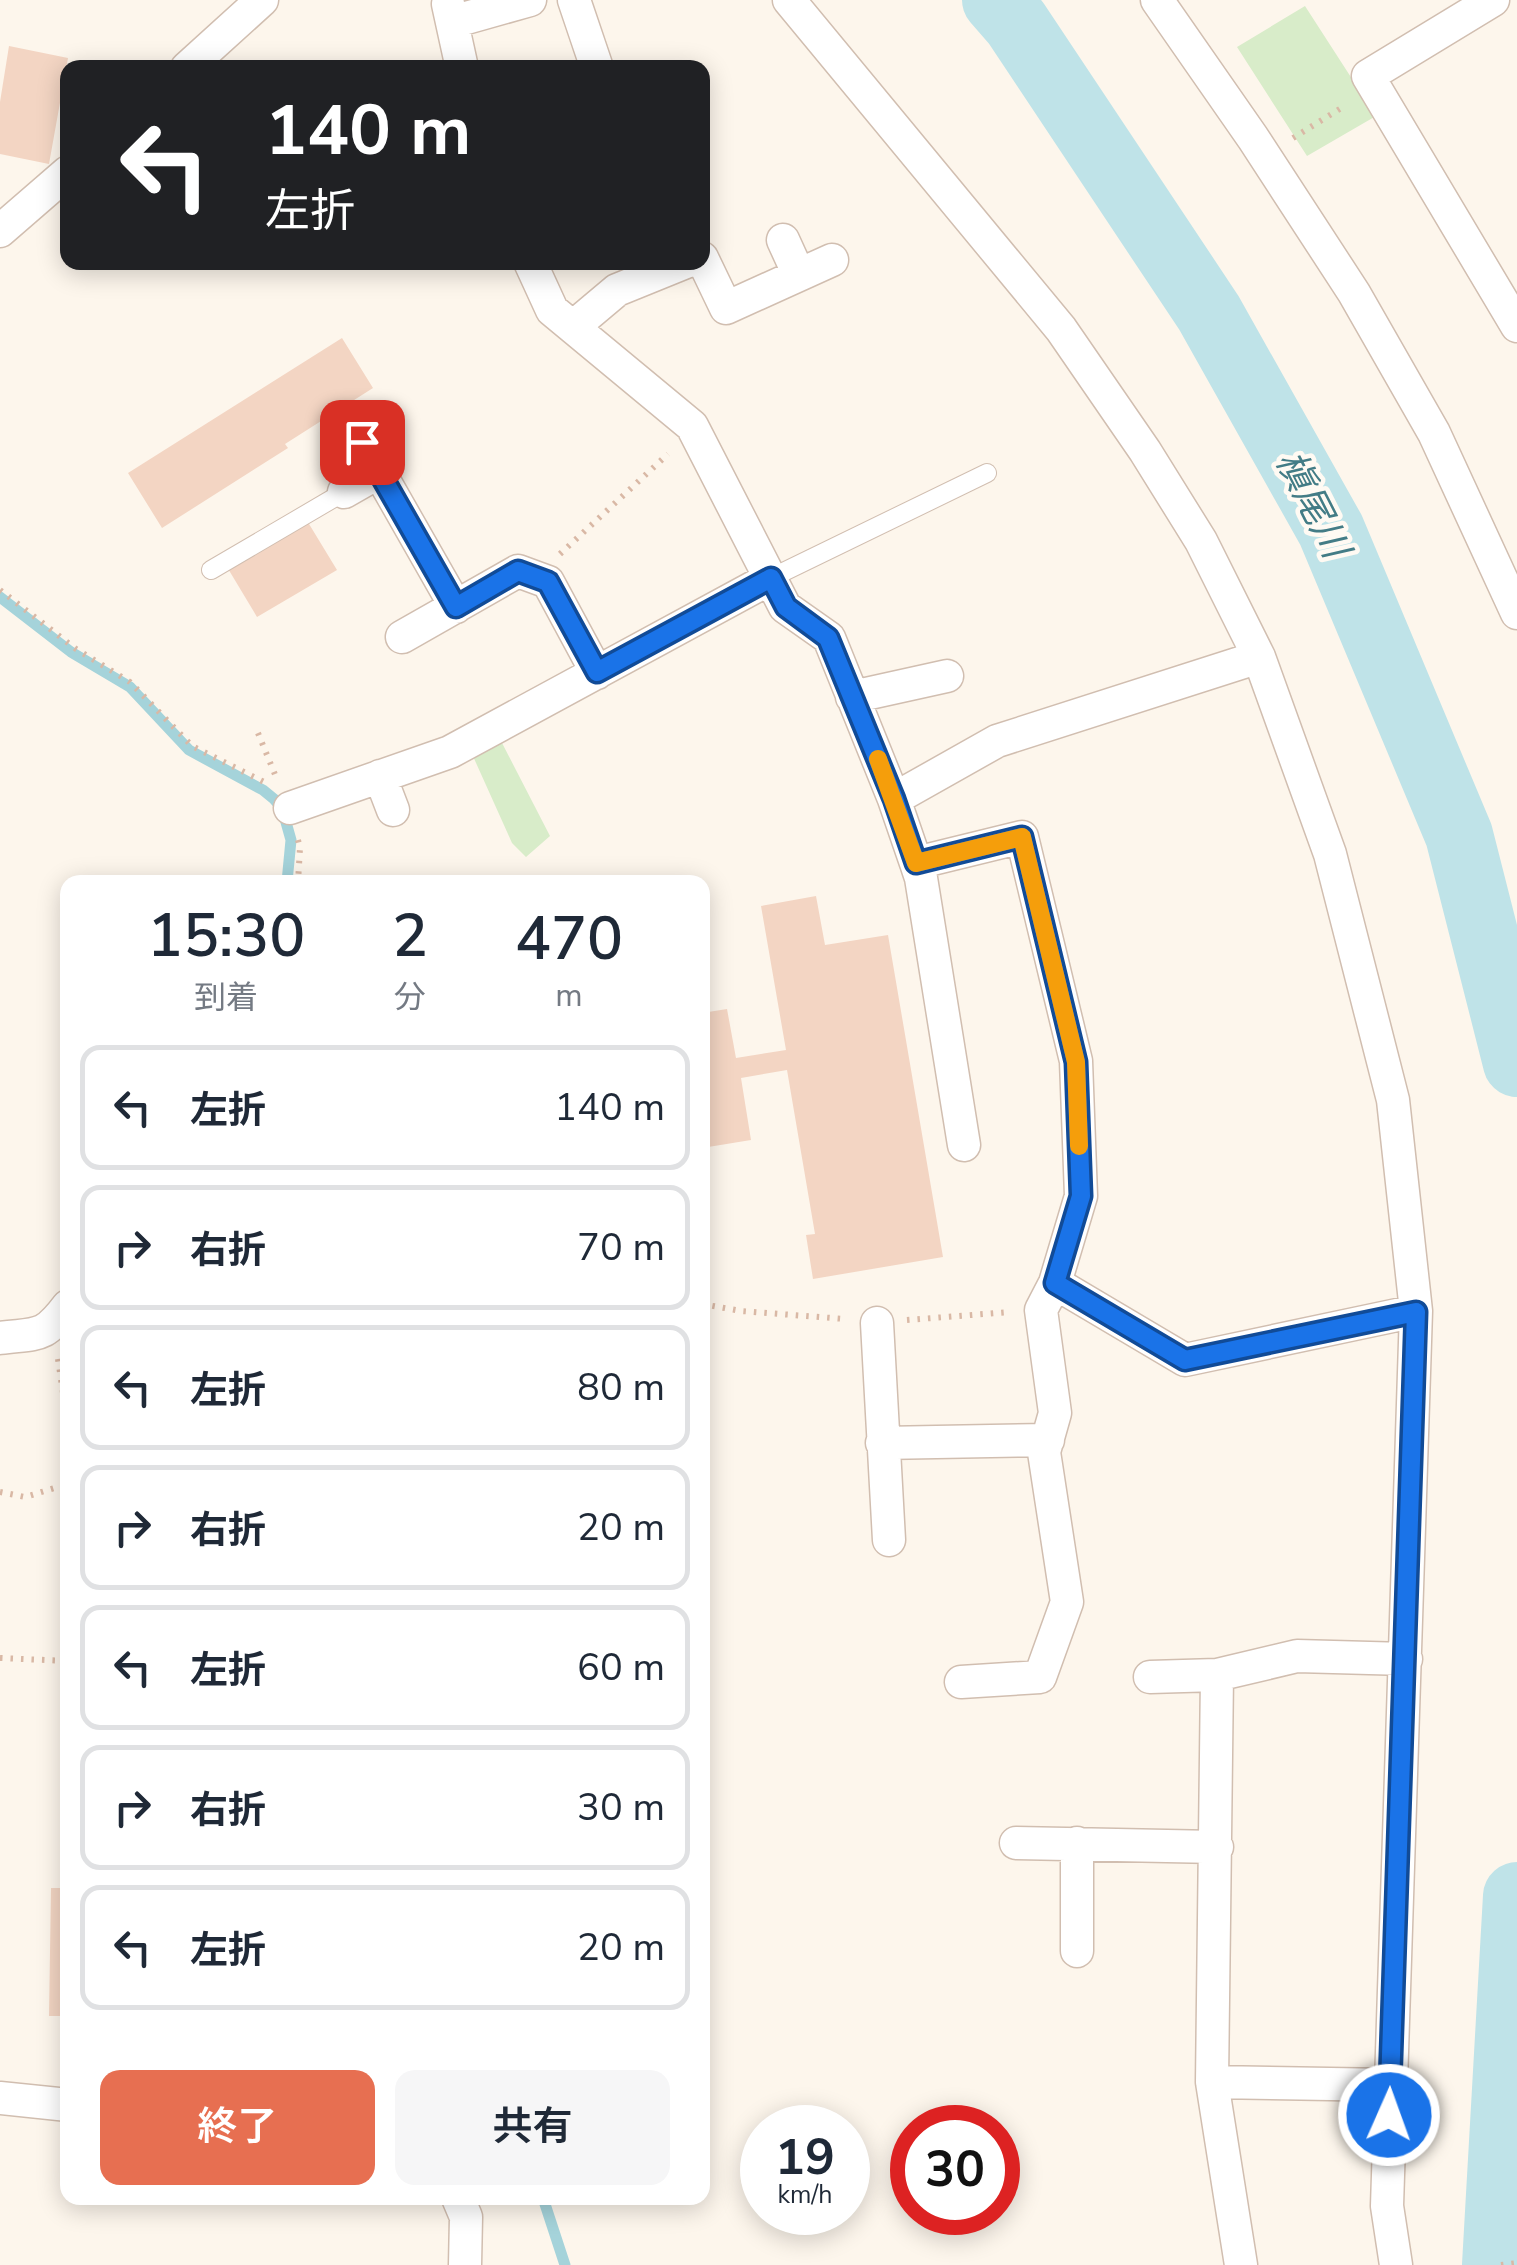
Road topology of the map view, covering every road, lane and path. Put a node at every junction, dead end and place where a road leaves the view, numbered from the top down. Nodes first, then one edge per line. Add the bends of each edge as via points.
1 (262, 0) edge
2 (530, 0) edge
3 (574, 0) edge
4 (789, 0) edge
5 (1157, 0) edge
6 (1493, 0) edge
7 (449, 11) edge
8 (196, 60) edge
9 (460, 60) edge
10 (594, 60) edge
11 (1376, 88) junction
12 (1253, 138) junction
13 (60, 179) edge
14 (0, 231) edge
15 (783, 240) dead end
16 (832, 260) dead end
17 (534, 270) edge
18 (661, 270) edge
19 (708, 270) edge
20 (800, 274) junction
21 (1517, 326) edge
22 (573, 327) junction
23 (692, 426) junction
24 (362, 442) dead end
25 (379, 472) junction
26 (986, 473) dead end
27 (344, 492) joint
28 (211, 570) dead end
29 (537, 576) junction
30 (771, 578) junction
31 (0, 590) edge
32 (456, 607) junction
33 (1517, 613) edge
34 (402, 637) dead end
35 (1259, 658) junction
36 (597, 672) junction
37 (948, 676) dead end
38 (852, 697) junction
39 (258, 732) dead end
40 (380, 776) junction
41 (894, 799) junction
42 (290, 808) joint
43 (392, 810) dead end
44 (916, 863) junction
45 (298, 875) edge
46 (964, 1145) dead end
47 (1048, 1296) junction
48 (710, 1305) edge
49 (1416, 1312) junction
50 (60, 1316) edge
51 (877, 1322) junction
52 (0, 1338) edge
53 (1048, 1440) junction
54 (882, 1443) junction
55 (60, 1486) edge
56 (0, 1492) edge
57 (888, 1540) dead end
58 (0, 1658) edge
59 (1406, 1658) junction
60 (60, 1661) edge
61 (1217, 1675) junction
62 (1150, 1677) dead end
63 (961, 1682) dead end
64 (1016, 1842) dead end
65 (1077, 1843) junction
66 (1216, 1847) junction
67 (1077, 1951) dead end
68 (1212, 2082) junction
69 (1390, 2085) junction
70 (0, 2098) edge
71 (60, 2104) edge
72 (461, 2205) edge
73 (1517, 2263) edge
74 (465, 2265) edge
75 (1241, 2265) edge
76 (1396, 2265) edge
77 (1501, 2265) edge

1 - 8 street
2 - 7 street
3 - 10 street
4 - 35 street via 1061,329 1201,540
5 - 12 street
6 - 11 street via 1368,76
7 - 9 street
11 - 12 path via 1295,138
11 - 21 street
12 - 33 street via 1354,293 1434,433
13 - 14 street
15 - 20 street
16 - 20 street
17 - 22 street via 552,310
18 - 22 street via 618,290
19 - 20 street via 726,308
22 - 23 street
23 - 29 path
23 - 30 street
24 - 25 street
25 - 27 street
25 - 32 street
26 - 30 lane
27 - 28 lane
29 - 32 street via 518,571
29 - 36 street via 548,582
30 - 36 street
30 - 38 street via 786,607 828,638
31 - 39 path via 130,682 192,746 283,792
32 - 34 street
35 - 41 street via 997,741
35 - 49 street via 1330,854 1393,1100
36 - 40 street via 450,752
37 - 38 street
38 - 41 street
40 - 42 street
40 - 43 street
41 - 44 street
42 - 45 path
44 - 46 street
44 - 47 street via 1022,837 1076,1062 1081,1196
47 - 49 street via 1185,1360
47 - 51 path
47 - 53 street via 1055,1413
48 - 51 path
49 - 59 street
50 - 52 street via 44,1332
51 - 54 street
53 - 54 street
53 - 63 street via 1044,1452 1068,1602 1040,1677
54 - 57 street
55 - 56 path via 25,1496
58 - 60 path
59 - 61 street via 1297,1656
59 - 69 street
61 - 62 street
61 - 66 street
64 - 65 street
65 - 66 street
65 - 67 street
66 - 68 street
68 - 69 street
68 - 75 street
69 - 76 street via 1387,2206
70 - 71 street
72 - 74 street
73 - 77 path

